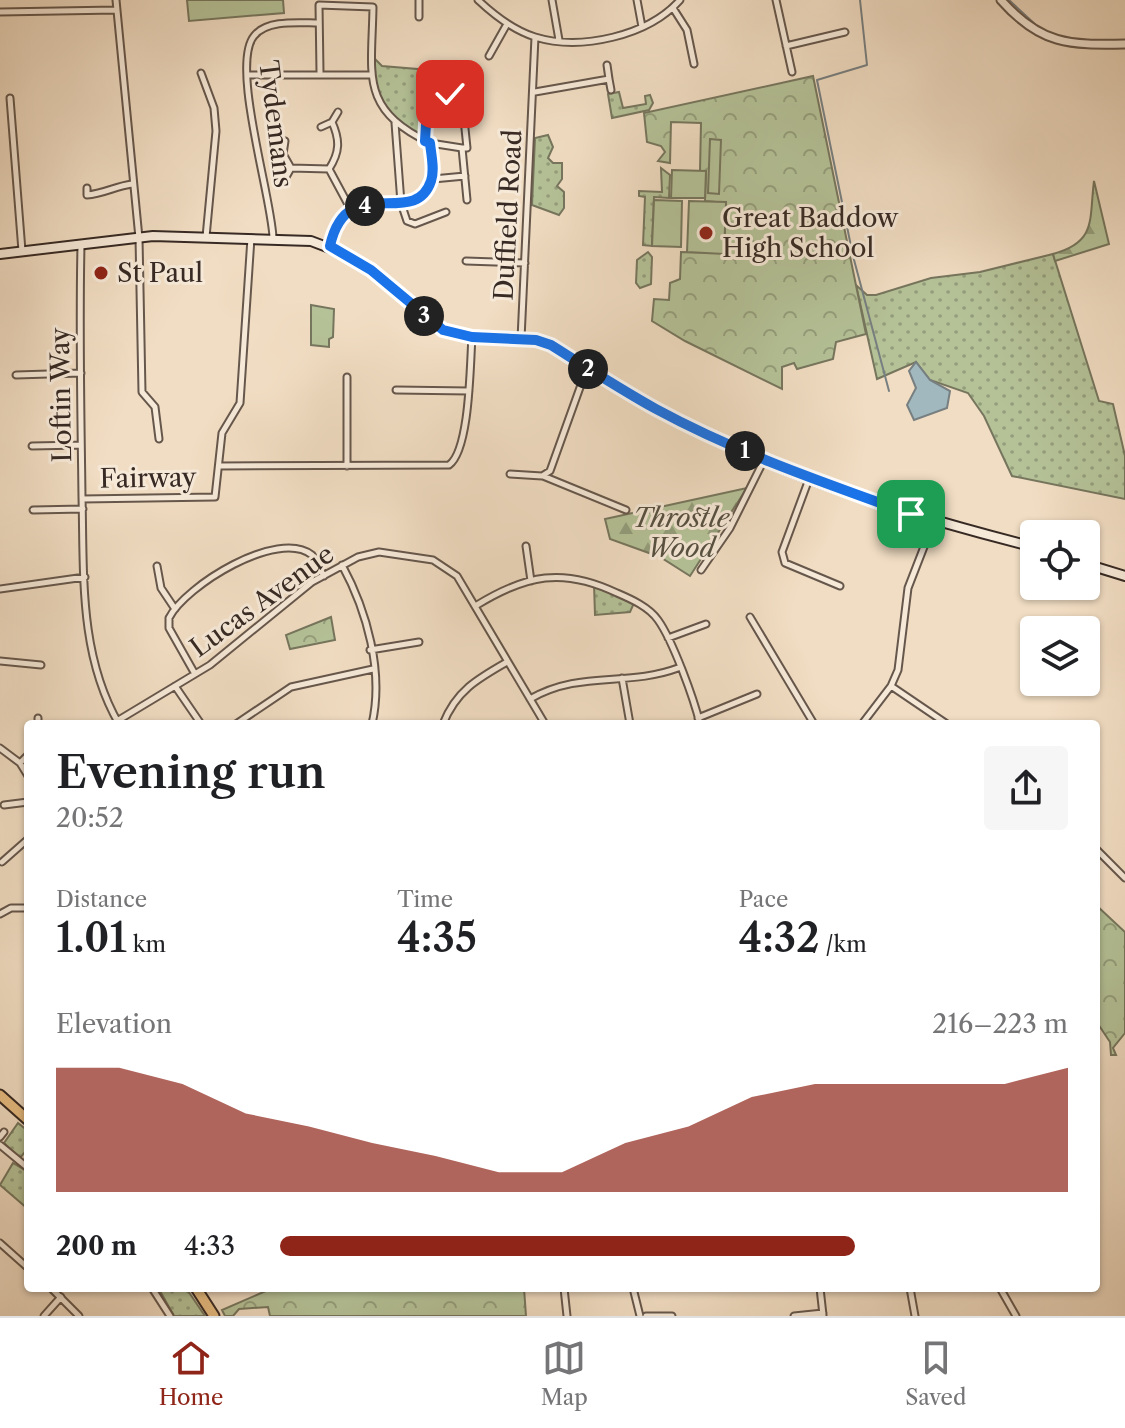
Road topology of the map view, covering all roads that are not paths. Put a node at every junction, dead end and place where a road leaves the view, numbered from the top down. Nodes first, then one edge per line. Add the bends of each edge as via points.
1 (116, 0) edge
2 (419, 0) edge
3 (478, 0) edge
4 (552, 0) edge
5 (637, 0) edge
6 (680, 0) edge
7 (776, 0) edge
8 (1001, 0) edge
9 (673, 8) junction
10 (116, 10) junction
11 (0, 12) edge
12 (419, 17) dead end
13 (319, 23) junction
14 (507, 24) junction
15 (642, 27) junction
16 (845, 32) dead end
17 (535, 37) junction
18 (559, 40) junction
19 (1125, 44) edge
20 (786, 46) junction
21 (489, 56) dead end
22 (694, 64) dead end
23 (607, 65) dead end
24 (320, 72) junction
25 (443, 72) dead end
26 (792, 72) dead end
27 (201, 73) dead end
28 (248, 75) junction
29 (372, 75) junction
30 (609, 79) junction
31 (437, 89) junction
32 (611, 90) dead end
33 (535, 92) junction
34 (472, 94) dead end
35 (10, 98) dead end
36 (470, 105) junction
37 (338, 112) dead end
38 (332, 122) junction
39 (395, 122) junction
40 (321, 127) dead end
41 (285, 141) dead end
42 (428, 142) junction
43 (462, 148) junction
44 (291, 168) junction
45 (329, 169) junction
46 (465, 176) junction
47 (286, 177) dead end
48 (433, 179) junction
49 (132, 184) junction
50 (87, 188) dead end
51 (467, 200) dead end
52 (401, 203) junction
53 (350, 208) junction
54 (446, 212) dead end
55 (206, 237) junction
56 (251, 237) junction
57 (139, 238) junction
58 (273, 238) junction
59 (81, 246) junction
60 (330, 246) junction
61 (22, 252) junction
62 (0, 254) edge
63 (466, 261) dead end
64 (525, 263) junction
65 (472, 337) junction
66 (521, 339) junction
67 (587, 368) junction
68 (81, 373) junction
69 (16, 375) dead end
70 (347, 377) dead end
71 (396, 390) dead end
72 (469, 391) junction
73 (159, 439) dead end
74 (81, 445) junction
75 (32, 446) dead end
76 (764, 459) junction
77 (220, 466) junction
78 (347, 466) junction
79 (510, 474) dead end
80 (542, 476) junction
81 (809, 479) junction
82 (82, 499) junction
83 (83, 509) junction
84 (33, 510) dead end
85 (626, 510) dead end
86 (934, 521) junction
87 (1020, 543) edge
88 (526, 546) dead end
89 (342, 565) junction
90 (157, 566) dead end
91 (1100, 568) edge
92 (701, 570) dead end
93 (324, 576) junction
94 (1125, 576) edge
95 (85, 577) junction
96 (531, 581) junction
97 (840, 586) dead end
98 (0, 589) edge
99 (477, 605) junction
100 (175, 609) junction
101 (750, 617) dead end
102 (706, 624) dead end
103 (668, 638) junction
104 (419, 642) dead end
105 (370, 650) junction
106 (0, 661) edge
107 (507, 662) junction
108 (41, 665) dead end
109 (678, 668) junction
110 (373, 669) junction
111 (195, 674) junction
112 (622, 678) junction
113 (175, 686) junction
114 (891, 686) junction
115 (757, 694) dead end
116 (530, 699) junction
117 (117, 720) edge
118 (121, 720) edge
119 (198, 720) edge
120 (242, 720) edge
121 (372, 720) edge
122 (445, 720) edge
123 (540, 720) edge
124 (629, 720) edge
125 (699, 720) edge
126 (701, 720) edge
127 (812, 720) edge
128 (865, 720) edge
129 (941, 720) edge
130 (0, 748) edge
131 (24, 759) edge
132 (20, 763) junction
133 (24, 770) edge
134 (24, 802) edge
135 (4, 805) dead end
136 (24, 843) edge
137 (1100, 853) edge
138 (2, 862) dead end
139 (1125, 878) edge
140 (24, 908) edge
141 (0, 914) edge
142 (0, 1095) edge
143 (24, 1116) edge
144 (0, 1145) edge
145 (24, 1165) edge
146 (0, 1243) edge
147 (24, 1264) edge
148 (55, 1292) edge
149 (155, 1292) edge
150 (199, 1292) edge
151 (564, 1292) edge
152 (634, 1292) edge
153 (820, 1292) edge
154 (911, 1292) edge
155 (1002, 1292) edge
156 (61, 1297) junction
157 (823, 1315) edge
158 (44, 1316) edge
159 (79, 1316) edge
160 (170, 1316) edge
161 (214, 1316) edge
162 (567, 1316) edge
163 (643, 1316) edge
164 (672, 1316) edge
165 (794, 1316) edge
166 (915, 1316) edge
167 (1016, 1316) edge

1 - 10 street
2 - 12 street
3 - 14 street
4 - 18 street
5 - 15 street
6 - 9 street
7 - 20 street
8 - 19 street via 1046,38
9 - 15 street
9 - 22 street via 687,30
10 - 11 street
10 - 49 street
13 - 24 street
13 - 28 street, Tydemans via 261,30 247,48
13 - 29 street via 319,5 373,7
14 - 17 street
14 - 21 street
15 - 18 street via 610,37
16 - 20 street
17 - 18 street
17 - 33 street, Duffield Road
20 - 26 street
23 - 30 street
24 - 28 street
24 - 29 street
25 - 31 street
27 - 55 street via 216,131
28 - 58 street, Tydemans
29 - 39 street via 378,103
30 - 32 street
30 - 33 street, Duffield Road
31 - 36 street via 450,94 452,101
31 - 42 street via 426,124
33 - 64 street, Duffield Road
34 - 36 street
35 - 61 street
36 - 43 street via 464,119 467,148
37 - 38 street
38 - 40 street
38 - 45 street via 339,137
39 - 42 street
39 - 52 street
41 - 44 street via 283,154
42 - 43 street
42 - 48 street
43 - 46 street
44 - 45 street
44 - 47 street
45 - 53 street
46 - 48 street
46 - 51 street
48 - 52 street via 421,195
49 - 50 street via 112,186 102,194 87,195
49 - 57 street
52 - 53 street
52 - 54 street via 410,224
53 - 60 street via 340,216
55 - 56 main road
55 - 57 main road
56 - 58 main road
56 - 77 street via 240,403 222,433
57 - 59 main road
57 - 73 street via 142,392 155,407
58 - 60 main road
59 - 61 main road
59 - 68 street, Loftin Way
60 - 65 main road via 371,270 437,327
61 - 62 main road
63 - 64 street
64 - 66 street, Duffield Road
65 - 66 main road
65 - 72 street
66 - 67 main road via 551,345
67 - 76 main road via 657,410
67 - 80 street via 550,471
68 - 69 street
68 - 74 street, Loftin Way
70 - 78 street
71 - 72 street
72 - 78 street via 459,453 449,465
74 - 75 street
74 - 82 street, Loftin Way
76 - 81 main road
76 - 92 street via 730,528
77 - 78 street
77 - 82 street, Fairway via 215,497
79 - 80 street
80 - 85 street
81 - 86 main road
81 - 97 street via 782,552 785,563
82 - 83 street, Loftin Way
83 - 84 street
83 - 95 street, Loftin Way
86 - 87 main road
86 - 114 street via 908,588 901,658
88 - 96 street
89 - 93 street, Lucas Avenue
89 - 99 street, Lucas Avenue via 379,552 433,560 457,576
89 - 105 street via 361,603
90 - 100 street via 161,588
91 - 94 main road
93 - 100 street via 312,555 300,549 256,555 223,569
93 - 111 street, Lucas Avenue
95 - 98 street
95 - 117 street, Loftin Way via 91,656
96 - 99 street via 505,588
96 - 103 street via 578,577 599,584 641,605 656,617
99 - 107 street, Lucas Avenue
100 - 111 street via 169,628
101 - 127 street
102 - 103 street
103 - 109 street
104 - 105 street
105 - 110 street
106 - 108 street
107 - 116 street, Lucas Avenue
107 - 122 street via 467,684
109 - 112 street
109 - 125 street
110 - 120 street via 291,687
110 - 121 street
111 - 113 street, Lucas Avenue
112 - 116 street via 571,682
112 - 124 street
113 - 118 street, Lucas Avenue
113 - 119 street
114 - 128 street
114 - 129 street
115 - 126 street
116 - 123 street, Lucas Avenue
130 - 132 street
131 - 132 street
132 - 133 street
134 - 135 street
136 - 138 street
137 - 139 street
140 - 141 street
142 - 143 main road
144 - 145 street
146 - 147 street
148 - 156 street
149 - 160 street
150 - 161 main road
151 - 162 street
152 - 163 street
153 - 157 street
154 - 166 street
155 - 167 street
156 - 158 street
156 - 159 street
157 - 165 street
163 - 164 street

